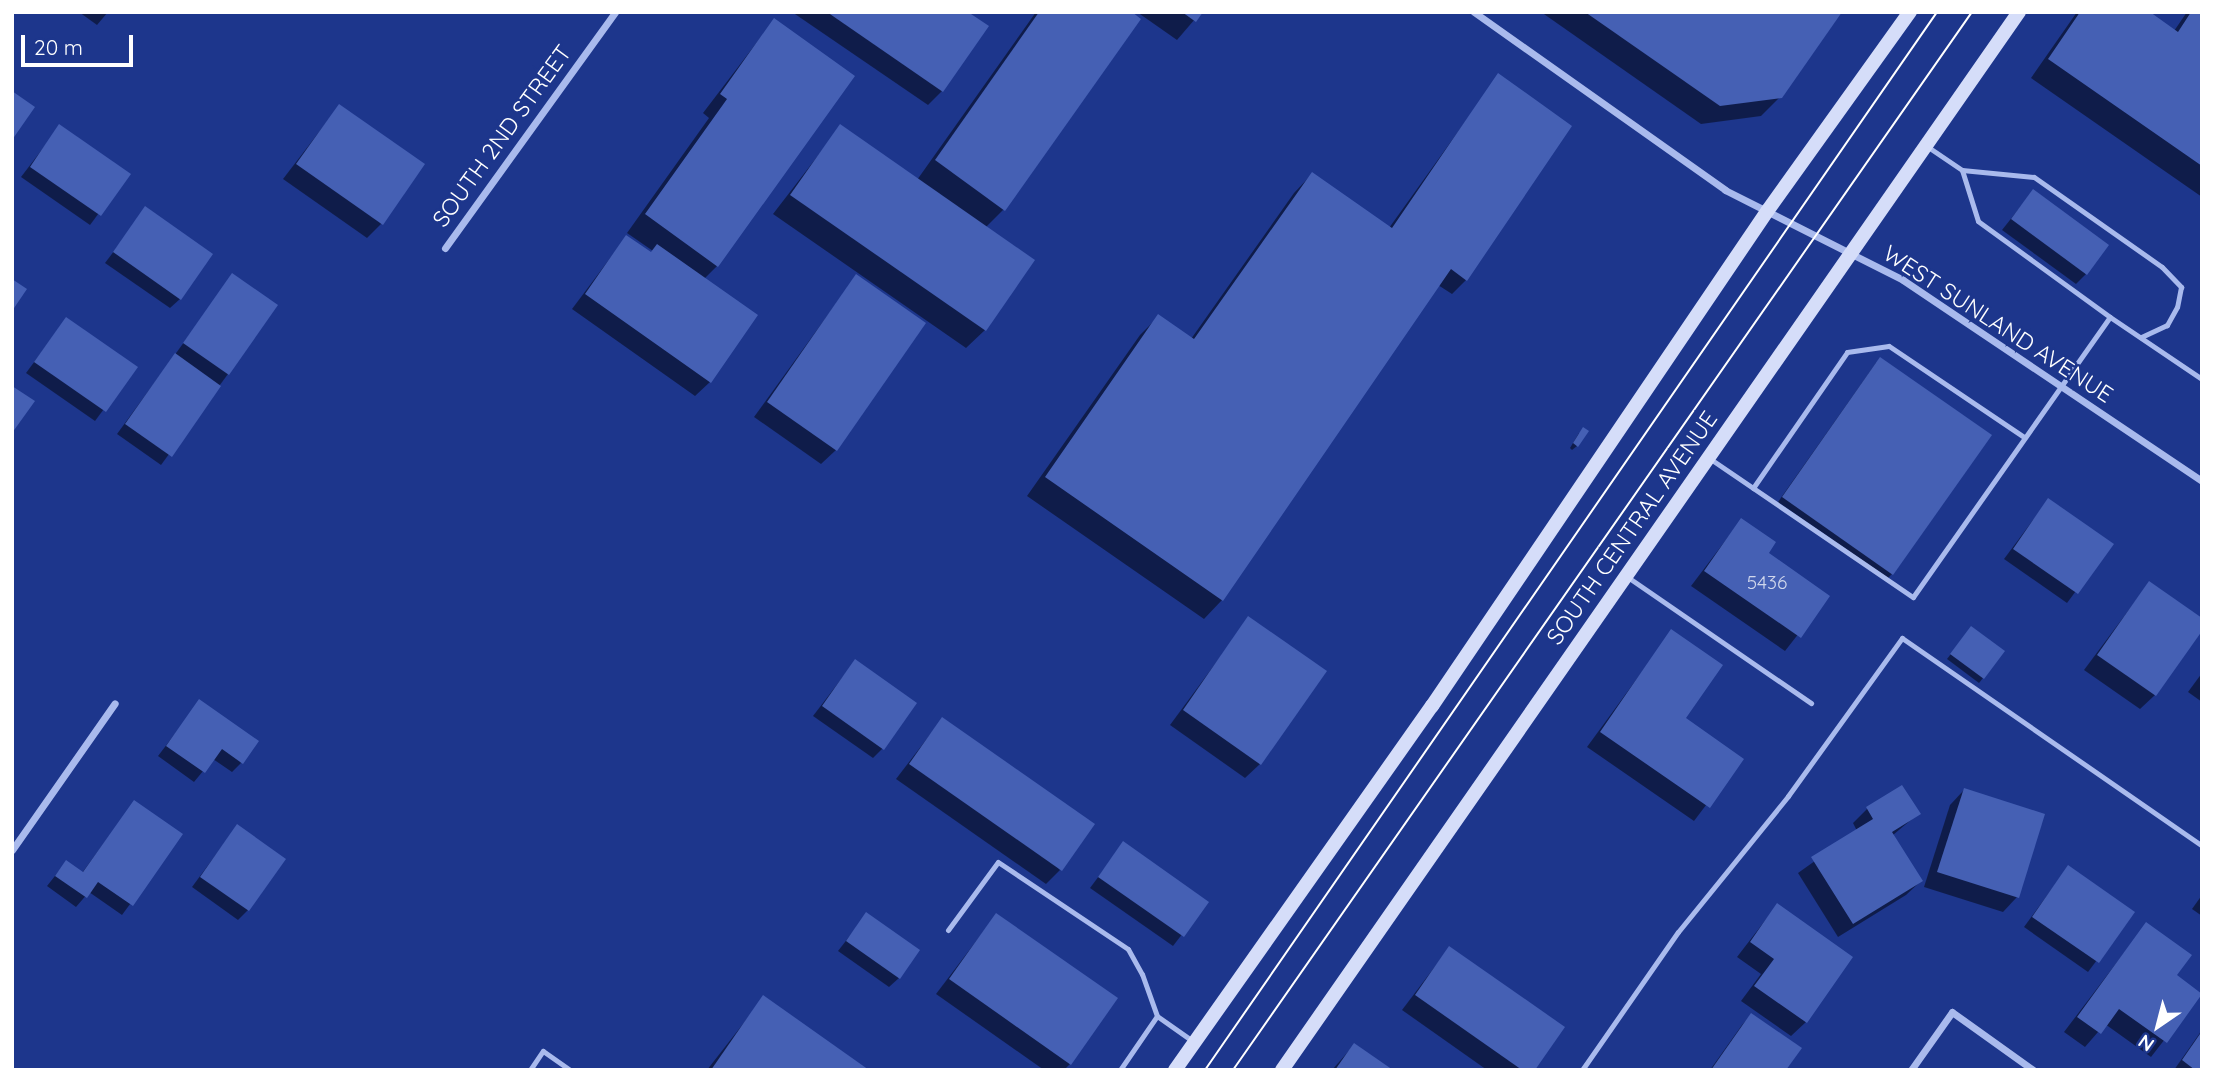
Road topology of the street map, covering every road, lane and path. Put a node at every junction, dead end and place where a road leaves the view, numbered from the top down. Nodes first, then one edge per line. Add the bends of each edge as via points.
1 (615, 12) edge
2 (1474, 12) edge
3 (1910, 12) edge
4 (2019, 12) edge
5 (1927, 146) junction
6 (1962, 170) junction
7 (1768, 210) junction
8 (445, 248) dead end
9 (1852, 255) junction
10 (2109, 317) junction
11 (2141, 337) junction
12 (2202, 379) edge
13 (2060, 385) junction
14 (2024, 438) junction
15 (1709, 458) junction
16 (2202, 481) edge
17 (1753, 488) junction
18 (1626, 576) junction
19 (115, 703) dead end
20 (1811, 703) dead end
21 (2202, 846) edge
22 (12, 850) edge
23 (948, 930) dead end
24 (1157, 1016) junction
25 (1194, 1042) junction
26 (530, 1070) edge
27 (570, 1070) edge
28 (1120, 1070) edge
29 (1175, 1070) edge
30 (1282, 1070) edge
31 (1583, 1070) edge
32 (1911, 1070) edge
33 (2032, 1070) edge

1 - 8 street, SOUTH 2ND STREET
2 - 7 street, WEST SUNLAND AVENUE via 1671,154 1726,190
3 - 7 main road
4 - 5 main road, SOUTH CENTRAL AVENUE
5 - 6 lane
5 - 9 main road, SOUTH CENTRAL AVENUE
6 - 10 lane via 1978,220
6 - 11 lane via 2034,177 2162,267 2180,287 2177,307 2167,325
7 - 9 street, WEST SUNLAND AVENUE
7 - 25 main road via 1432,706
9 - 13 street, WEST SUNLAND AVENUE via 1903,281
9 - 15 main road, SOUTH CENTRAL AVENUE
10 - 11 lane
10 - 13 lane
11 - 12 lane
13 - 14 lane
13 - 16 street, WEST SUNLAND AVENUE
14 - 17 lane via 1889,346 1847,352
14 - 17 lane via 1913,597
15 - 17 lane
15 - 18 main road, SOUTH CENTRAL AVENUE
18 - 20 lane
18 - 30 main road, SOUTH CENTRAL AVENUE
19 - 22 street
21 - 31 lane via 1902,638 1788,796 1678,932
23 - 24 lane via 998,862 1128,949
24 - 25 lane
24 - 28 lane
25 - 29 main road
26 - 27 lane via 543,1051
32 - 33 street via 1952,1012

